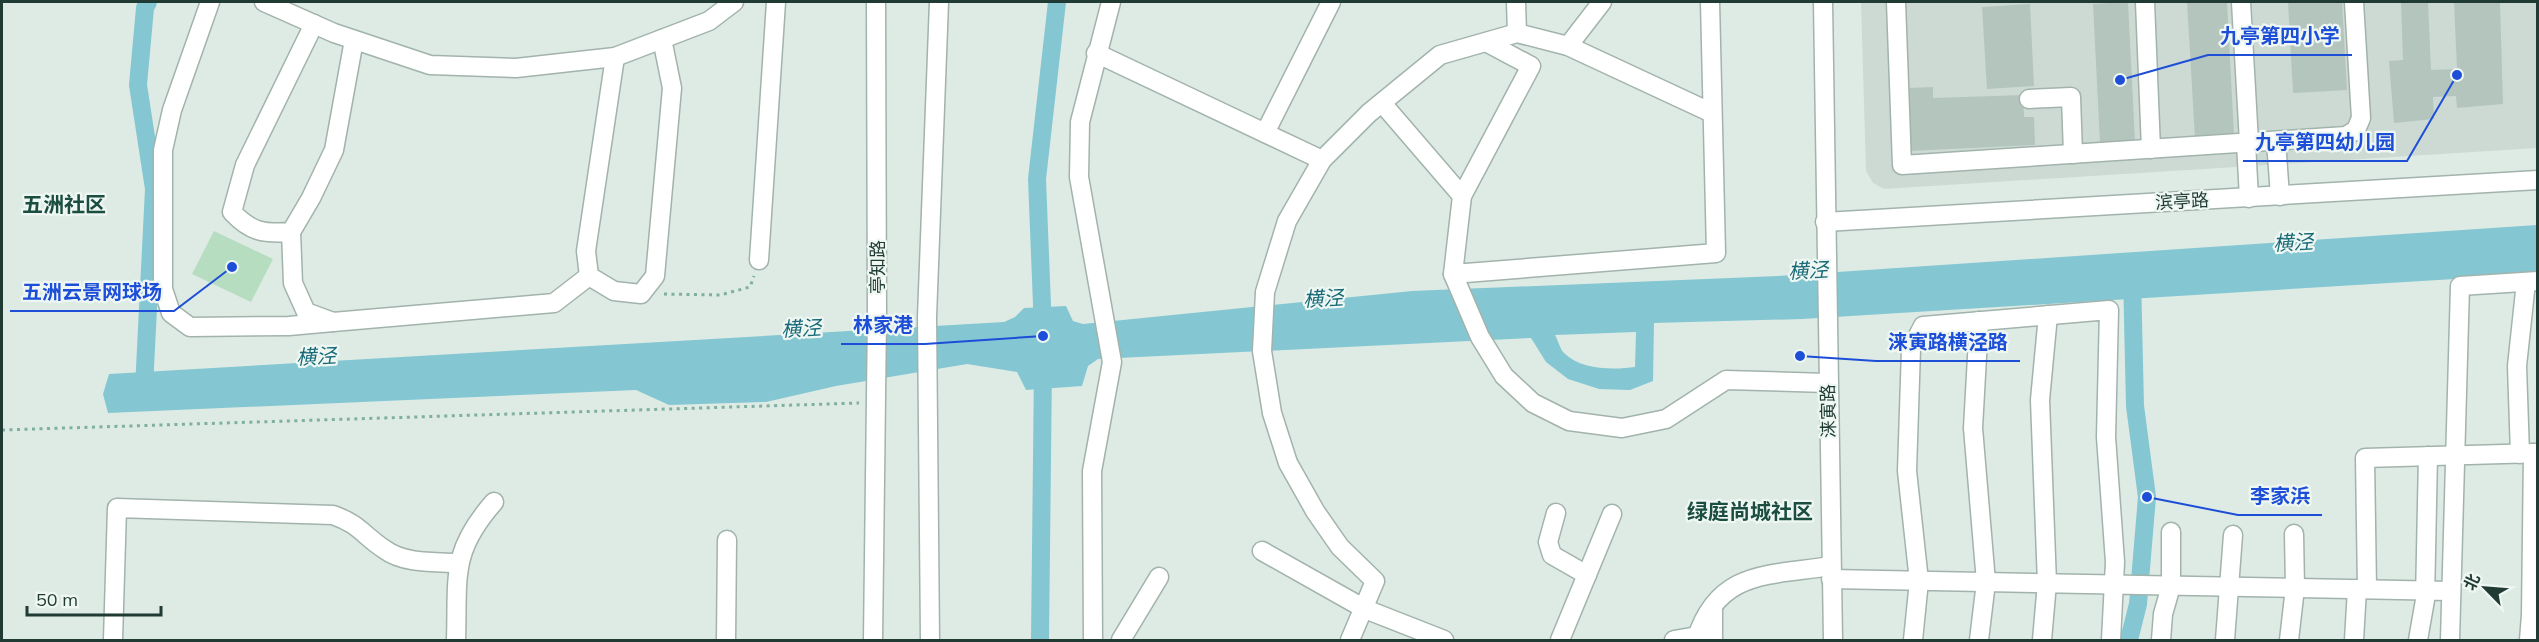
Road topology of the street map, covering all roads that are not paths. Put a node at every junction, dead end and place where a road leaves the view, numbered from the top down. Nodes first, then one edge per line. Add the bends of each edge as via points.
1 (210, 2) edge
2 (264, 2) edge
3 (734, 2) edge
4 (776, 2) edge
5 (876, 2) edge
6 (939, 2) edge
7 (1111, 2) edge
8 (1516, 2) edge
9 (1602, 2) edge
10 (1710, 2) edge
11 (1822, 2) edge
12 (1896, 2) edge
13 (2145, 2) edge
14 (2241, 2) edge
15 (2354, 2) edge
16 (1329, 4) edge
17 (314, 24) junction
18 (1517, 33) junction
19 (662, 39) junction
20 (354, 40) junction
21 (1486, 42) junction
22 (1568, 46) junction
23 (1096, 53) junction
24 (615, 57) junction
25 (2029, 99) dead end
26 (1382, 103) junction
27 (1713, 113) junction
28 (1265, 133) junction
29 (2276, 141) junction
30 (2248, 143) junction
31 (2151, 149) junction
32 (2073, 154) junction
33 (1322, 160) junction
34 (2536, 180) edge
35 (1462, 196) junction
36 (2280, 196) junction
37 (2249, 198) junction
38 (1826, 222) junction
39 (291, 232) junction
40 (759, 260) road end
41 (1454, 274) junction
42 (589, 276) junction
43 (2532, 282) edge
44 (2048, 315) junction
45 (1979, 321) junction
46 (333, 322) junction
47 (1827, 383) junction
48 (2530, 453) edge
49 (2428, 456) junction
50 (2454, 456) junction
51 (494, 502) dead end
52 (1556, 513) dead end
53 (1612, 514) dead end
54 (2171, 532) dead end
55 (2294, 534) dead end
56 (2233, 535) dead end
57 (728, 540) dead end
58 (1262, 551) dead end
59 (458, 563) junction
60 (1831, 573) junction
61 (1587, 575) junction
62 (1159, 577) dead end
63 (1918, 581) junction
64 (1986, 582) junction
65 (2047, 583) junction
66 (2114, 585) junction
67 (2171, 586) junction
68 (2230, 587) junction
69 (2295, 588) junction
70 (2362, 589) junction
71 (2425, 590) junction
72 (2450, 591) junction
73 (1365, 609) junction
74 (1702, 639) edge
75 (113, 640) edge
76 (456, 640) edge
77 (726, 640) edge
78 (873, 640) edge
79 (930, 640) edge
80 (1093, 640) edge
81 (1121, 640) edge
82 (1350, 640) edge
83 (1444, 640) edge
84 (1560, 640) edge
85 (1674, 640) edge
86 (1833, 640) edge
87 (1913, 640) edge
88 (1979, 640) edge
89 (2042, 640) edge
90 (2111, 640) edge
91 (2161, 640) edge
92 (2224, 640) edge
93 (2289, 640) edge
94 (2354, 640) edge
95 (2418, 640) edge
96 (2450, 640) edge
97 (2529, 640) edge

1 - 46 street via 172,110 163,150 163,288 171,313 190,327
2 - 17 street
3 - 19 street via 709,21
4 - 40 street
5 - 78 street, 亭知路
6 - 79 street via 927,317
7 - 23 street
8 - 18 street
9 - 22 street
10 - 27 street
11 - 38 street, 涞寅路
12 - 32 street via 1902,165
13 - 31 street
14 - 30 street
15 - 29 street via 2361,118 2356,130 2346,136
16 - 28 street
17 - 20 street
17 - 39 street via 244,165 231,212 247,227 270,233
18 - 21 street
18 - 22 street
19 - 24 street
19 - 42 street via 672,88 655,276 641,294 614,291
20 - 24 street via 430,65 516,68
20 - 39 street via 334,150
21 - 26 street via 1440,55
21 - 35 street via 1531,66
22 - 27 street
23 - 28 street
23 - 80 street via 1080,122 1079,177 1112,362 1092,471
24 - 42 street via 586,251
25 - 32 street via 2071,98
26 - 33 street
26 - 35 street
27 - 41 street via 1716,254
28 - 33 street
29 - 30 street
29 - 36 street
30 - 31 street
30 - 37 street
31 - 32 street
33 - 73 street via 1287,221 1264,292 1262,351 1272,413 1288,463 1340,547 1375,581
34 - 36 street, 滨亭路
35 - 41 street
36 - 37 street, 滨亭路
37 - 38 street, 滨亭路
38 - 47 street, 涞寅路
39 - 46 street via 293,283 306,312
41 - 47 street via 1480,338 1504,376 1533,403 1569,421 1622,428 1666,419 1726,380
42 - 46 street via 554,303
43 - 48 street via 2517,366
43 - 50 street via 2460,286
44 - 45 street
44 - 65 street via 2040,400
44 - 66 street via 2109,310 2106,437
45 - 63 street via 1923,326 1911,349 1907,471
45 - 64 street via 1973,428
47 - 60 street, 涞寅路
48 - 50 street
48 - 97 street
49 - 50 street
49 - 70 street via 2365,458
49 - 71 street
50 - 72 street
51 - 59 street via 475,524
52 - 61 street via 1548,542 1552,555
53 - 61 street
54 - 67 street
55 - 69 street
56 - 68 street
57 - 77 street
58 - 73 street
59 - 75 street via 402,558 384,550 353,522 333,515 117,508
59 - 76 street
60 - 63 street
60 - 74 street via 1749,579 1730,587 1714,602
60 - 86 street, 涞寅路
61 - 84 street
62 - 81 street
63 - 64 street
63 - 87 street
64 - 65 street
64 - 88 street
65 - 66 street
65 - 89 street
66 - 67 street
66 - 90 street
67 - 68 street
67 - 91 street
68 - 69 street
68 - 92 street
69 - 70 street
69 - 93 street
70 - 71 street
70 - 94 street
71 - 72 street
71 - 95 street
72 - 96 street
73 - 82 street
73 - 83 street
74 - 85 street

